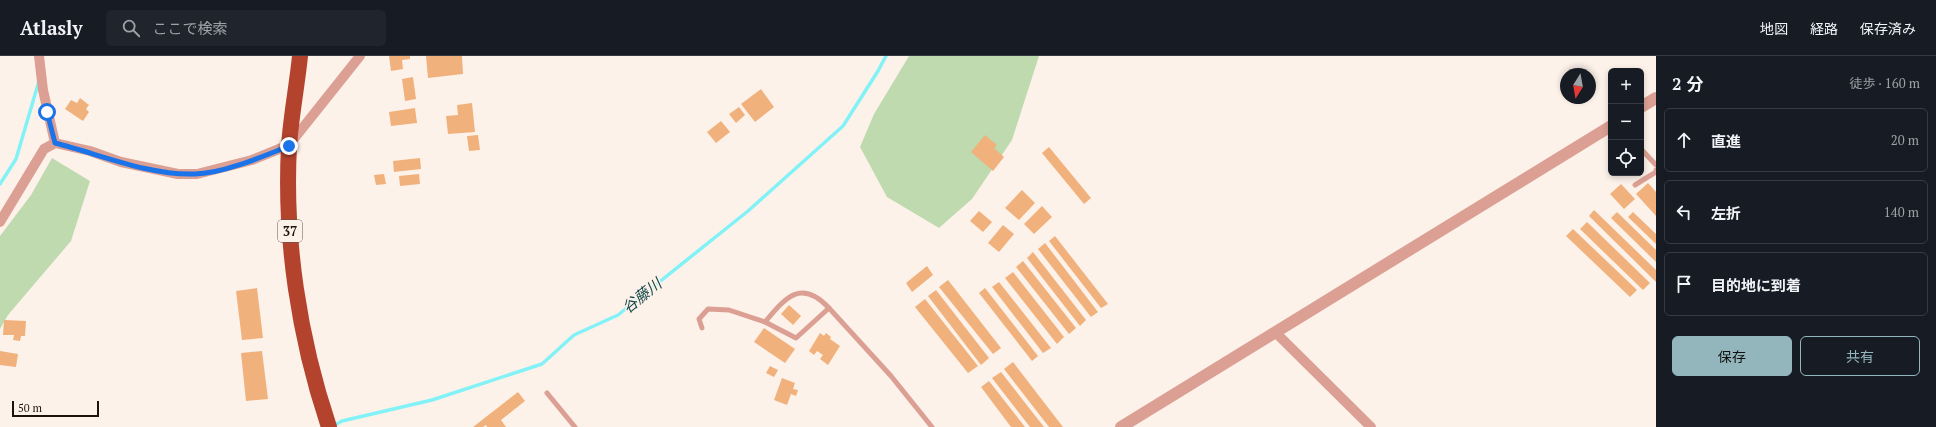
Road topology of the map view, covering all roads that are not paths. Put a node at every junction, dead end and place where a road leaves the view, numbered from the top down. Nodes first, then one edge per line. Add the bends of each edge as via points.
1 (39, 56) edge
2 (300, 56) edge
3 (360, 56) edge
4 (1656, 98) edge
5 (1644, 105) edge
6 (1608, 128) edge
7 (55, 143) junction
8 (289, 146) junction
9 (1644, 152) edge
10 (1656, 165) edge
11 (1656, 170) edge
12 (1635, 185) dead end
13 (0, 222) edge
14 (829, 308) junction
15 (765, 322) junction
16 (702, 328) dead end
17 (1276, 333) junction
18 (547, 393) dead end
19 (329, 427) edge
20 (575, 427) edge
21 (932, 427) edge
22 (1121, 427) edge
23 (1371, 427) edge

1 - 7 street via 42,90
2 - 8 highway, 37
3 - 8 street
4 - 5 street
6 - 17 street
7 - 8 street via 121,162 178,174 197,174 252,160
7 - 13 street via 44,149
8 - 19 highway, 37 via 288,207 291,248 301,318 321,404
9 - 10 lane
11 - 12 lane
14 - 15 lane via 796,338
14 - 15 lane via 808,292 793,294 782,301
14 - 21 lane
15 - 16 lane via 729,310 708,309 699,319
17 - 22 street
17 - 23 street
18 - 20 lane

